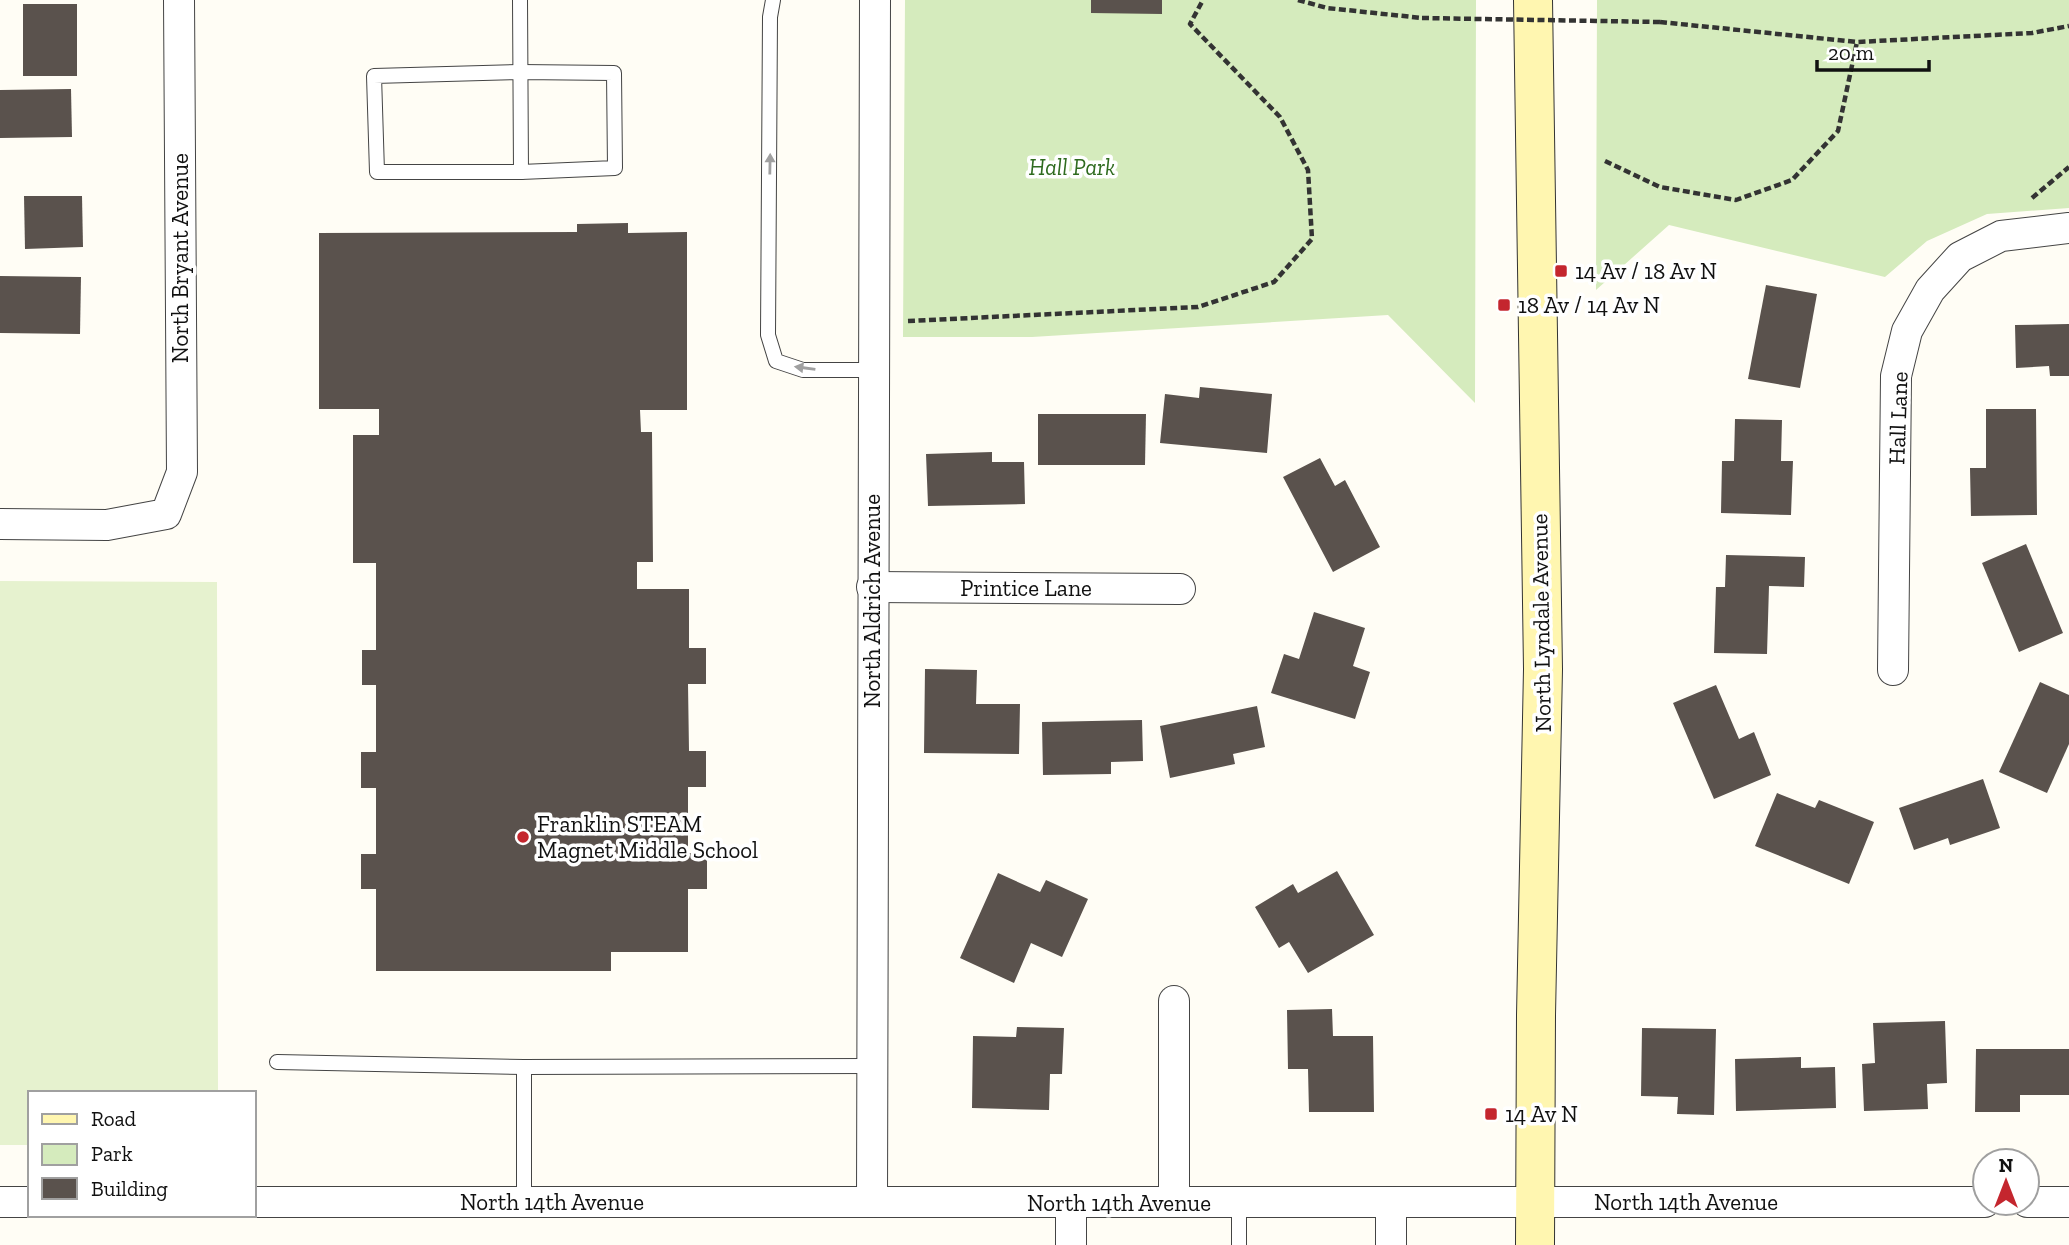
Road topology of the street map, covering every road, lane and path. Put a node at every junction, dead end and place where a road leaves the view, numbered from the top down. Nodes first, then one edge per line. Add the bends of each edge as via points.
1 (179, 0) edge
2 (520, 0) edge
3 (774, 0) edge
4 (875, 0) edge
5 (1203, 0) edge
6 (1298, 0) edge
7 (1532, 0) edge
8 (1311, 2) edge
9 (2069, 26) edge
10 (1857, 42) junction
11 (520, 72) junction
12 (1605, 161) dead end
13 (2069, 167) edge
14 (521, 172) junction
15 (2025, 204) dead end
16 (2069, 228) edge
17 (903, 322) dead end
18 (873, 370) junction
19 (0, 524) edge
20 (872, 587) junction
21 (1180, 589) dead end
22 (1893, 670) dead end
23 (1174, 1001) dead end
24 (278, 1062) dead end
25 (872, 1066) junction
26 (524, 1067) junction
27 (0, 1202) edge
28 (28, 1202) edge
29 (256, 1202) edge
30 (524, 1202) junction
31 (872, 1202) junction
32 (1174, 1202) junction
33 (1239, 1202) junction
34 (1391, 1202) junction
35 (1536, 1202) junction
36 (1971, 1202) edge
37 (2041, 1202) edge
38 (2069, 1202) edge
39 (1071, 1204) junction
40 (1071, 1245) edge
41 (1239, 1245) edge
42 (1391, 1245) edge
43 (1535, 1245) edge

1 - 19 street, North Bryant Avenue via 182,472 166,514 107,525
2 - 11 lane
18 -> 3 lane via 803,369 776,361 768,335
4 - 18 street, North Aldrich Avenue
5 - 17 path via 1190,24 1280,117 1308,170 1312,239 1273,282 1198,307
6 - 8 path
7 - 35 street, North Lyndale Avenue via 1543,669
8 - 10 path, bridge via 1326,8 1422,18 1660,22
9 - 10 path via 2032,33
10 - 12 path via 1838,131 1792,180 1736,200 1660,187
11 - 14 lane
11 - 14 lane via 614,73 615,168
11 - 14 lane via 374,76 377,172
13 - 15 path
16 - 22 street, Hall Lane via 2001,236 1960,257 1930,290 1906,331 1896,376
18 - 20 street, North Aldrich Avenue
20 - 21 street, Printice Lane
20 - 25 street, North Aldrich Avenue
23 - 32 street
24 - 26 lane
25 - 26 lane
25 - 31 street, North Aldrich Avenue
26 - 30 lane
27 - 28 street
29 - 30 street, North 14th Avenue
30 - 31 street, North 14th Avenue
31 - 39 street, North 14th Avenue
32 - 33 street, North 14th Avenue
32 - 39 street, North 14th Avenue
33 - 34 street, North 14th Avenue
33 - 41 lane
34 - 35 street, North 14th Avenue
34 - 42 street
35 - 36 street, North 14th Avenue
35 - 43 street, North Lyndale Avenue
37 - 38 street
39 - 40 street

